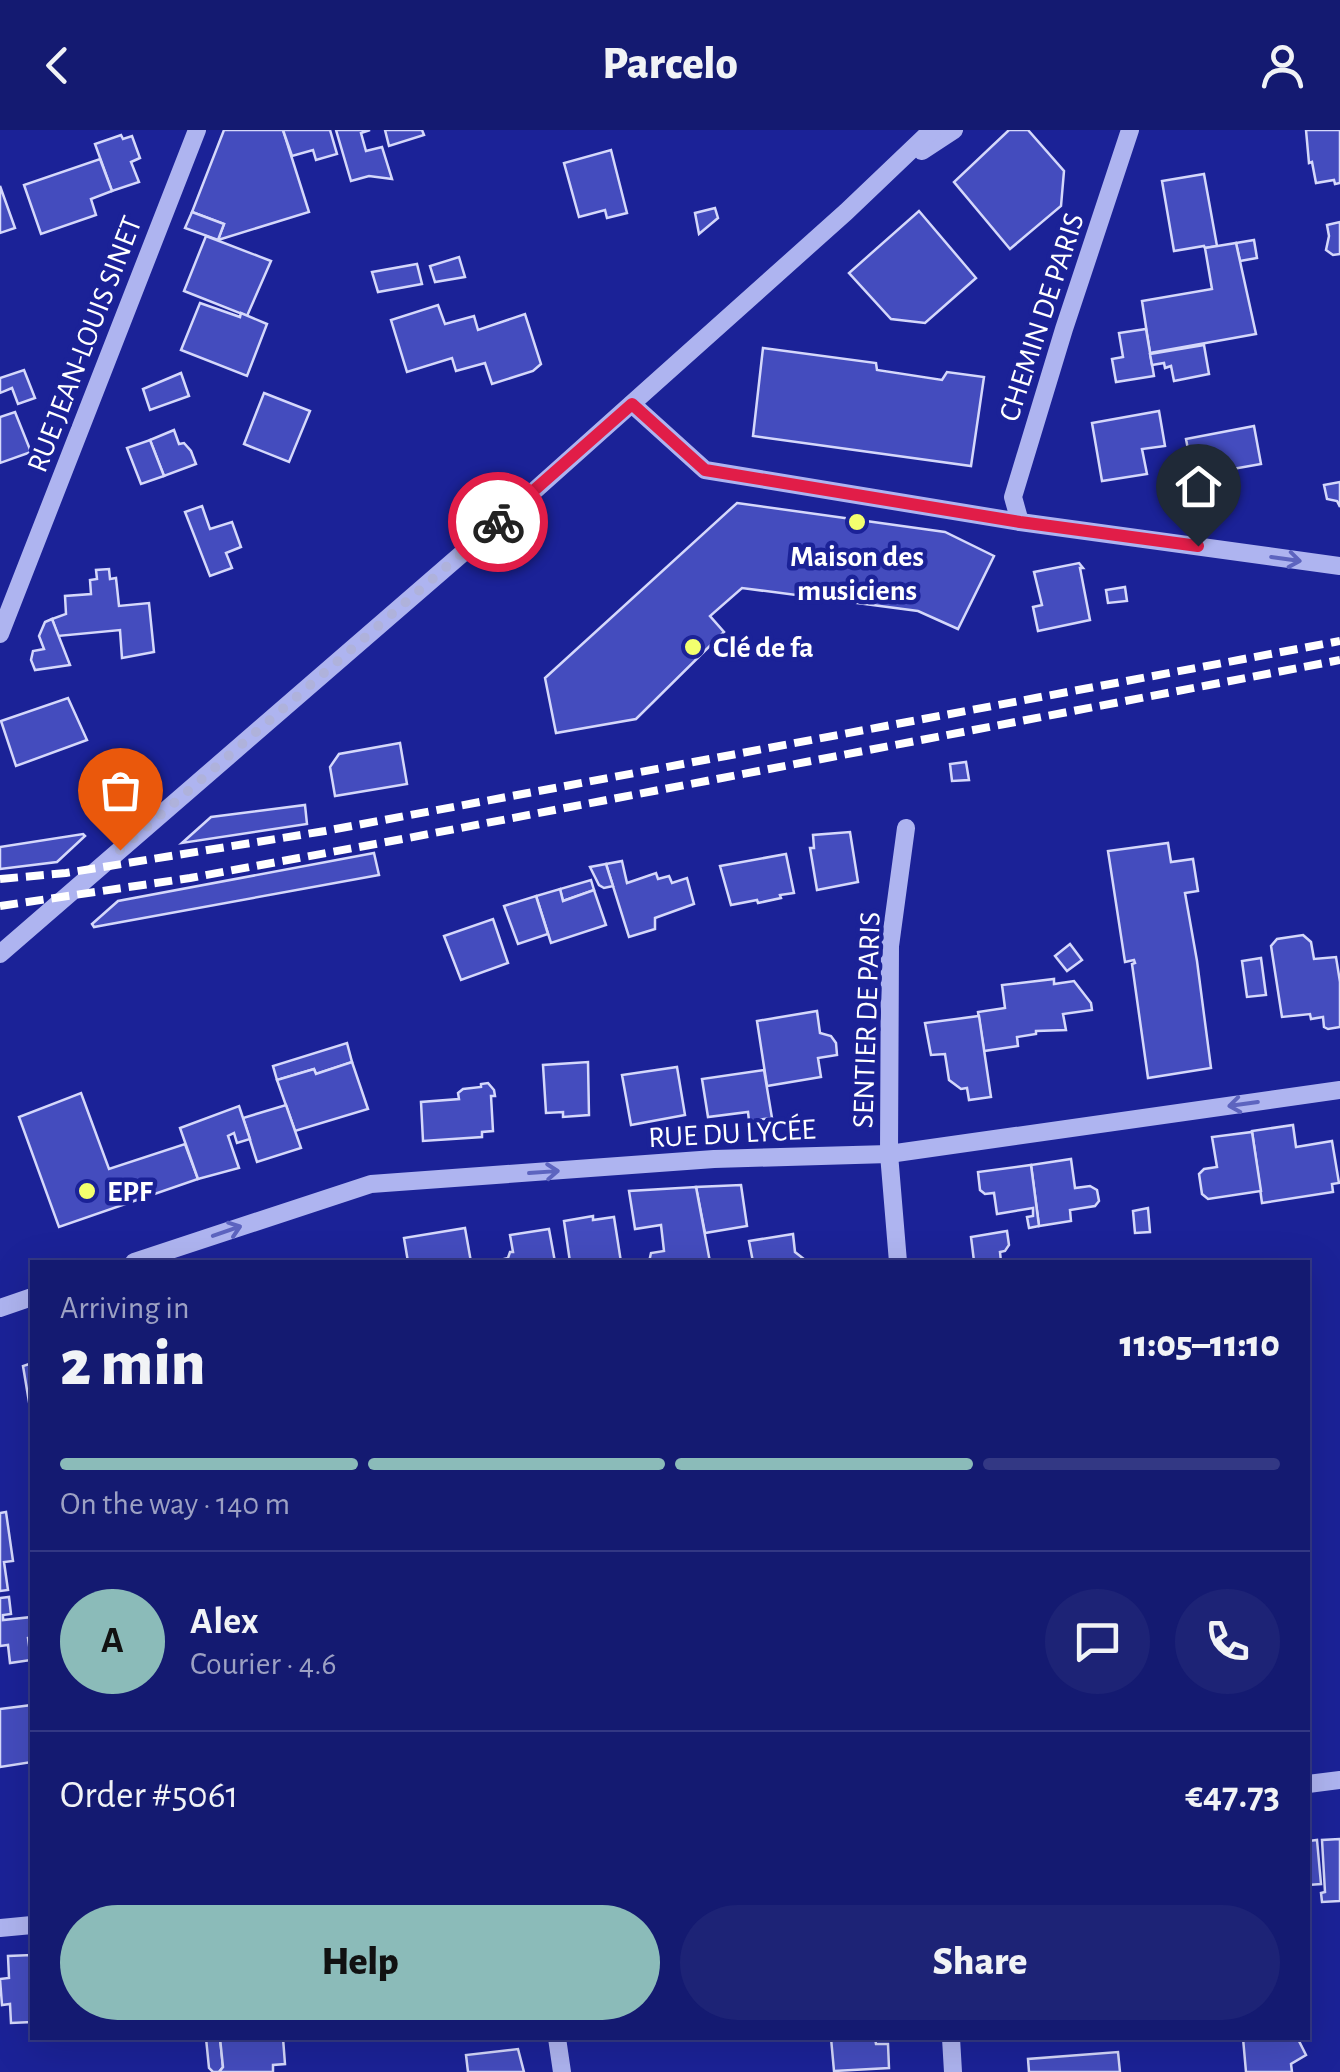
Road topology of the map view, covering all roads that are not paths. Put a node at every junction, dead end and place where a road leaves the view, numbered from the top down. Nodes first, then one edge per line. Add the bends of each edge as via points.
1 (197, 130) edge
2 (932, 130) edge
3 (954, 130) edge
4 (1130, 130) edge
5 (892, 170) junction
6 (632, 404) junction
7 (1020, 522) junction
8 (1340, 566) edge
9 (0, 634) edge
10 (906, 828) dead end
11 (0, 954) edge
12 (1340, 1090) edge
13 (889, 1154) junction
14 (140, 1260) edge
15 (898, 1260) edge
16 (30, 1298) edge
17 (0, 1308) edge
18 (1340, 1780) edge
19 (1310, 1784) edge
20 (30, 1925) edge
21 (0, 1928) edge
22 (557, 2040) edge
23 (950, 2040) edge
24 (562, 2072) edge
25 (954, 2072) edge

1 - 9 street, RUE JEAN-LOUIS SINET
2 - 5 street
3 - 5 street
4 - 7 street, CHEMIN DE PARIS via 1014,497
5 - 6 street
6 - 7 street via 705,470
6 - 11 street
7 -> 8 street
10 - 13 street, SENTIER DE PARIS via 890,946
12 -> 13 street, RUE DU LYCÉE
14 -> 13 street, RUE DU LYCÉE via 371,1184
13 - 15 street, SENTIER DE PARIS
16 - 17 street
18 - 19 street
20 - 21 street
22 - 24 street
23 - 25 street

